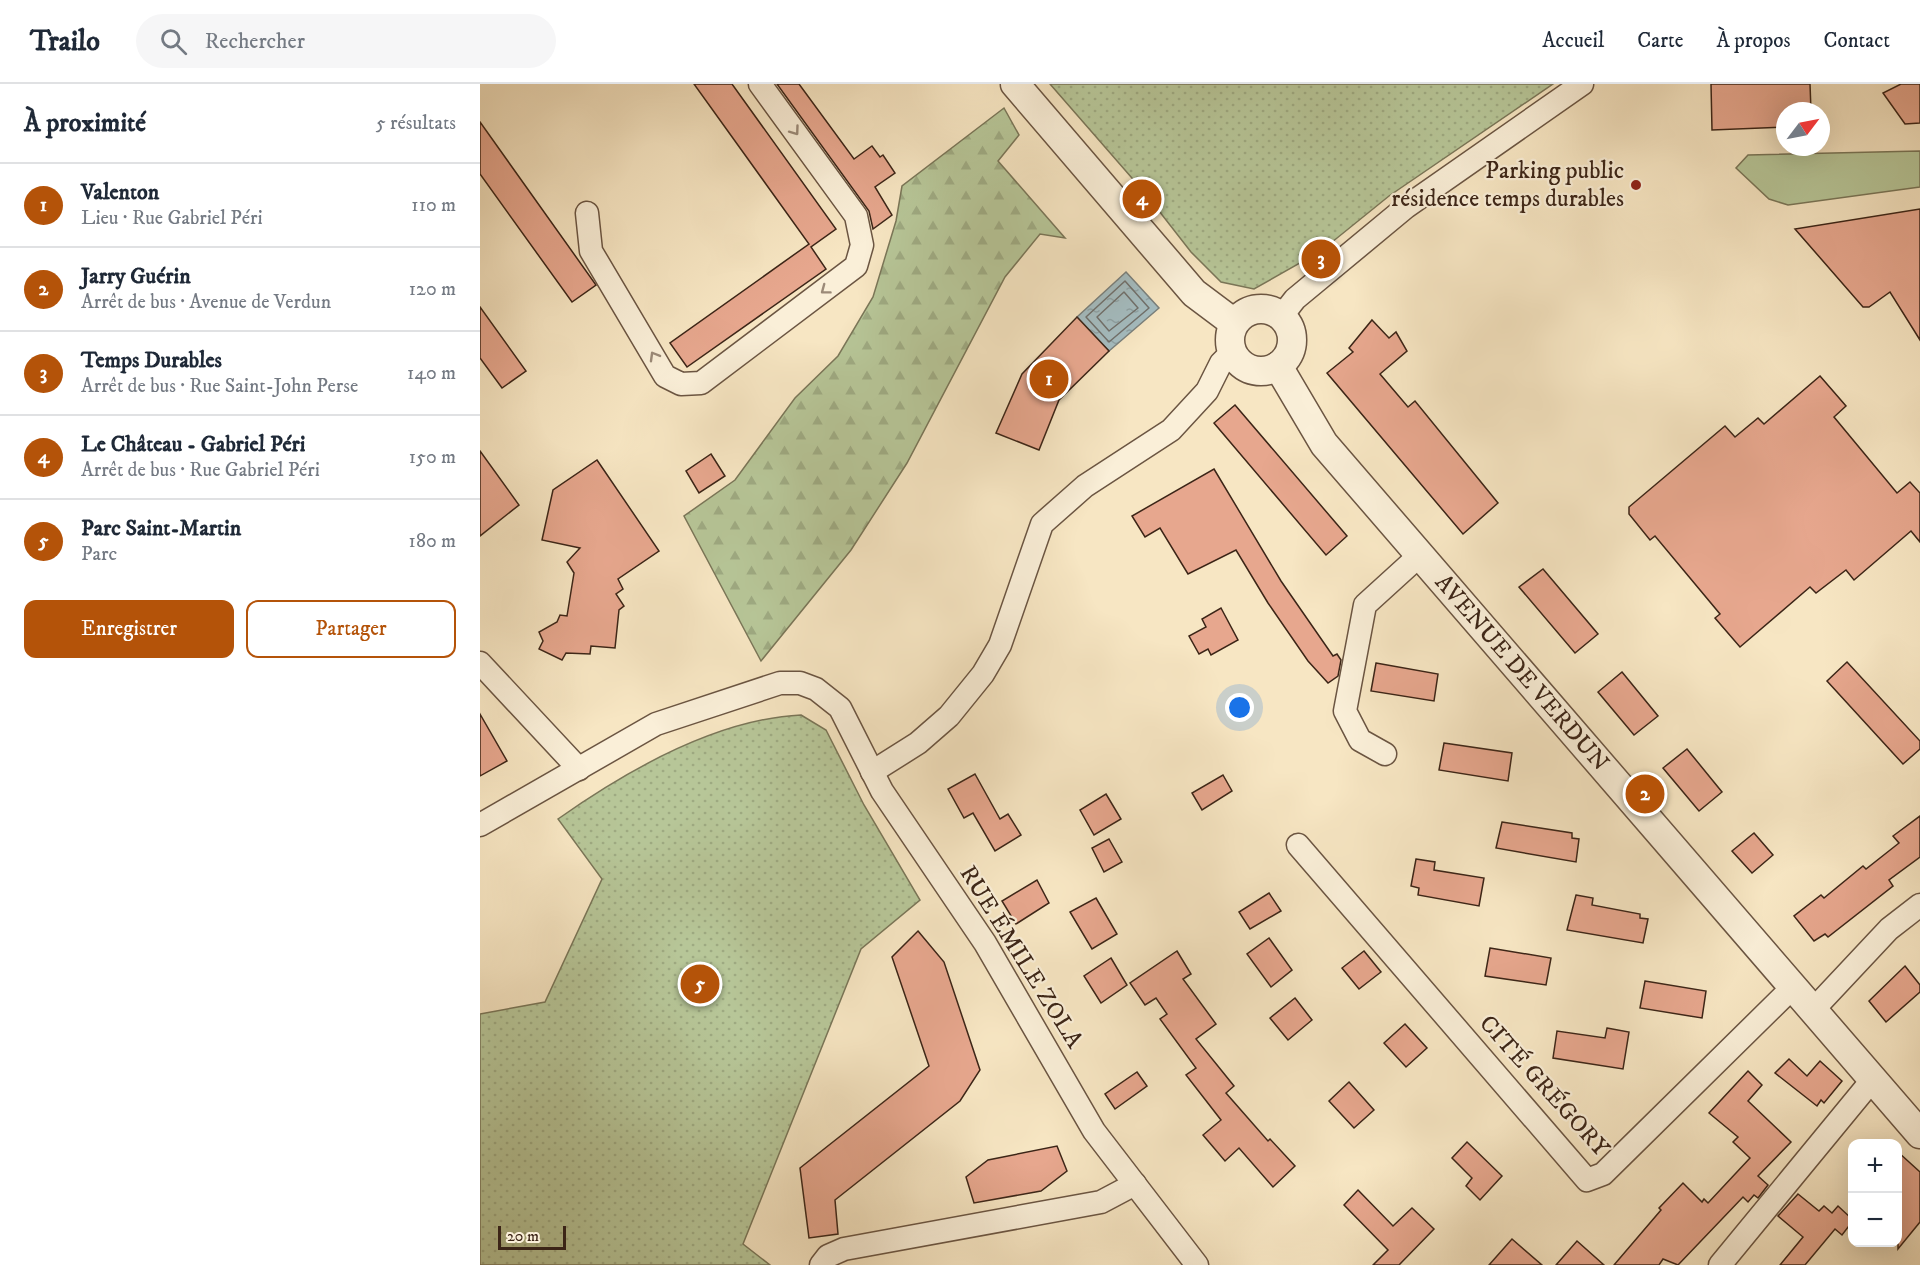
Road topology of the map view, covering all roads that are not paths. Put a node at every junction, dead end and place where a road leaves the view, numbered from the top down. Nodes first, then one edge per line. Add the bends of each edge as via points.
1 (760, 84) edge
2 (1015, 84) edge
3 (1582, 84) edge
4 (588, 213) dead end
5 (1281, 317) junction
6 (1233, 337) junction
7 (1278, 366) junction
8 (1420, 555) junction
9 (480, 663) edge
10 (1385, 754) dead end
11 (579, 769) junction
12 (872, 772) junction
13 (480, 825) edge
14 (1298, 845) dead end
15 (1920, 905) edge
16 (1793, 987) junction
17 (1813, 1010) junction
18 (1873, 1079) junction
19 (1920, 1134) edge
20 (1135, 1184) junction
21 (820, 1265) edge
22 (1197, 1265) edge
23 (1720, 1265) edge

1 -> 4 street via 856,216 862,245 856,266 701,383 681,384 665,376 591,251
2 - 6 street
3 - 5 street via 1406,207 1296,299
5 - 6 street via 1262,308 1241,315
5 - 7 street via 1288,326 1291,348
6 - 7 street via 1238,362 1247,368 1257,371
6 - 12 street via 1207,391 1171,430 1085,486 1042,524 1000,645 983,674 941,723
7 - 8 street, AVENUE DE VERDUN via 1324,444
8 - 10 street via 1365,604 1346,711 1360,740
8 - 16 street, AVENUE DE VERDUN
9 - 11 street
11 - 12 street, RUE ÉMILE ZOLA via 656,724 780,683 800,683 816,689 840,708
11 - 13 street
12 - 20 street, RUE ÉMILE ZOLA via 985,943 1094,1131
14 - 16 street, CITÉ GRÉGORY via 1587,1180 1603,1174
15 - 17 street via 1889,929
16 - 17 street, AVENUE DE VERDUN
17 - 18 street, AVENUE DE VERDUN
18 - 19 street, AVENUE DE VERDUN
18 - 23 street
20 - 21 street via 1101,1202 844,1249 828,1256
20 - 22 street, RUE ÉMILE ZOLA

